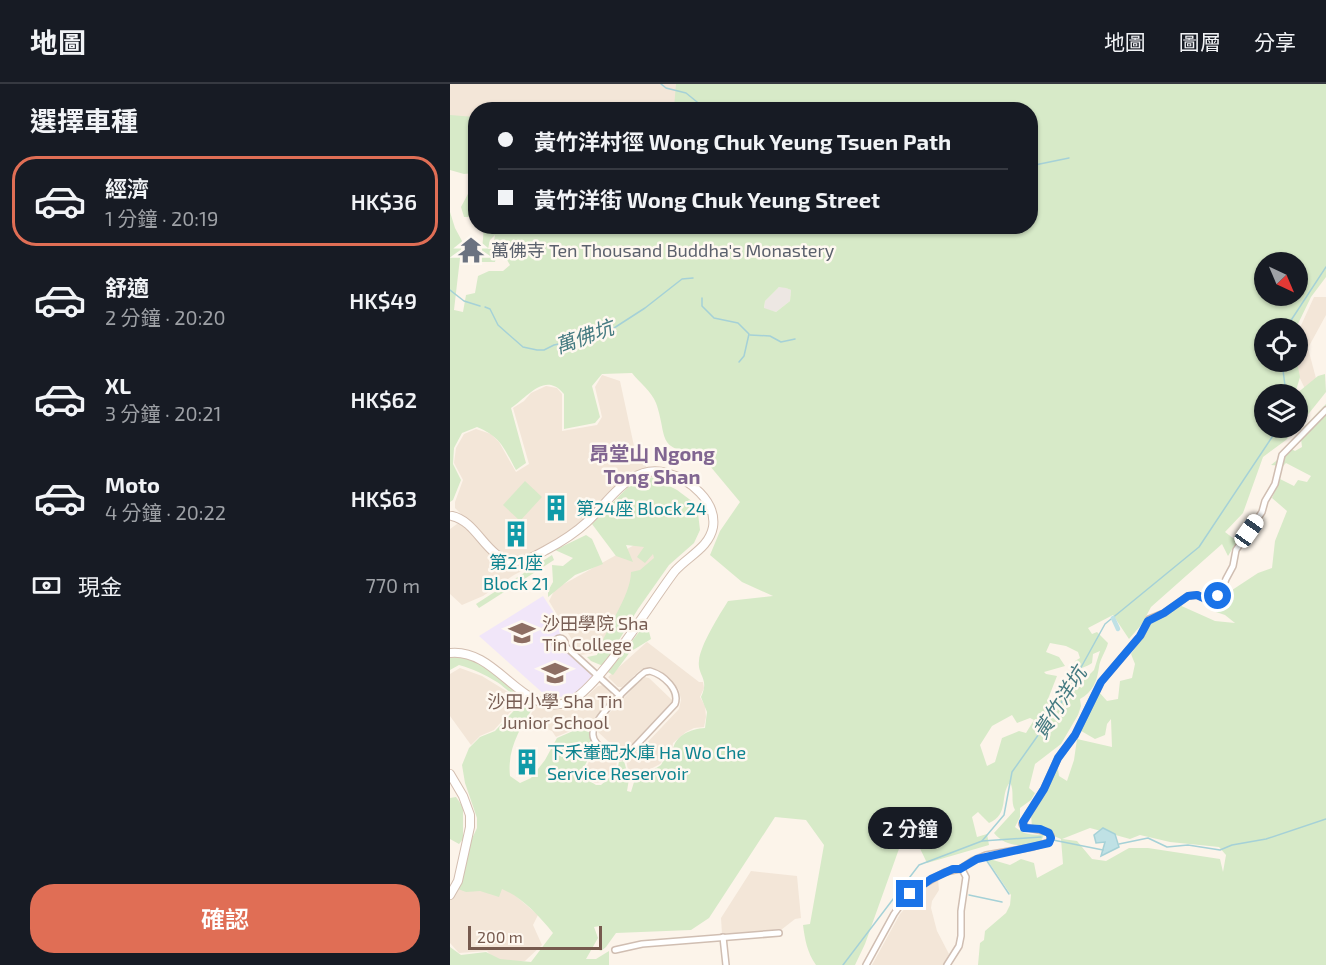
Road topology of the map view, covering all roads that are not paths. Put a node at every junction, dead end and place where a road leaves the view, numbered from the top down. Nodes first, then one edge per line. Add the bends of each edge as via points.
1 (1326, 410) edge
2 (452, 516) dead end
3 (564, 645) dead end
4 (450, 653) edge
5 (599, 676) junction
6 (620, 696) junction
7 (450, 774) edge
8 (960, 869) junction
9 (450, 895) edge
10 (778, 933) dead end
11 (723, 937) junction
12 (615, 950) dead end
13 (726, 965) edge
14 (866, 965) edge
15 (946, 965) edge

1 - 8 street via 1281,457 1274,486 1260,516 1237,549 1233,567 1217,598 1210,601 1188,596 1149,619 1140,636 1101,682 1075,735 1022,824 1024,828 1048,832 1049,842 986,855
2 - 5 street via 461,519 497,556 518,561 530,559 566,539 625,483 643,472 667,472 704,497 713,517 708,540 675,571
3 - 5 street
4 - 5 street via 476,657 527,694 548,704 576,699
5 - 6 street
6 - 6 street via 597,721 592,733 595,742 616,757 630,753 676,700 675,691 659,674 650,671
7 - 9 street via 470,815 470,827 458,881
8 - 14 street via 938,875 910,894 894,914
8 - 15 street via 966,877 961,936
10 - 11 street
11 - 12 street
11 - 13 street

